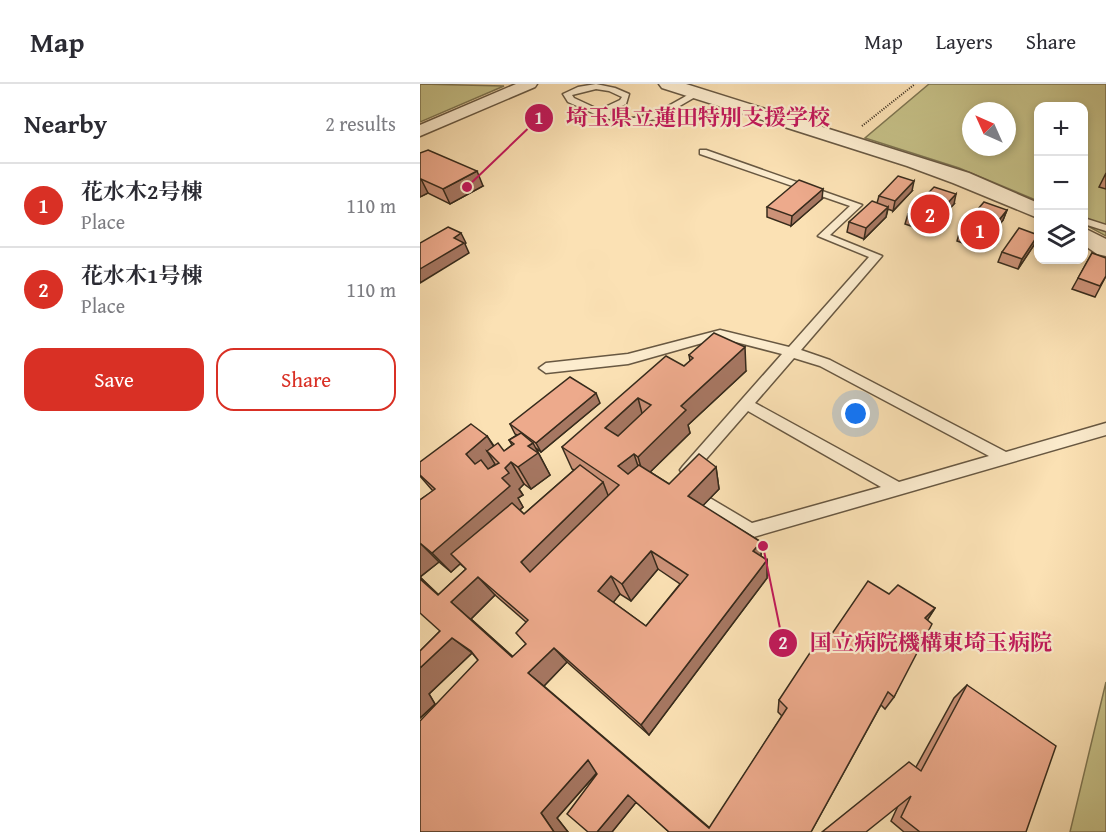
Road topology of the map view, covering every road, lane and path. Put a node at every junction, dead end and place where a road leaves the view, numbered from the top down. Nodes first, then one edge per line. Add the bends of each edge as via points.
1 (529, 84) edge
2 (668, 84) edge
3 (915, 84) edge
4 (698, 93) junction
5 (606, 115) junction
6 (420, 131) edge
7 (846, 140) junction
8 (703, 152) dead end
9 (1036, 210) edge
10 (1088, 223) edge
11 (1106, 228) edge
12 (1088, 238) edge
13 (1106, 249) edge
14 (792, 352) junction
15 (546, 368) dead end
16 (746, 404) junction
17 (1106, 429) edge
18 (1005, 458) junction
19 (898, 489) junction

1 - 6 street
2 - 4 street
3 - 7 path
4 - 5 lane via 646,120 628,122
4 - 7 street
5 - 5 lane via 571,100 567,94 595,85 626,96 623,102 606,110
7 - 9 street via 961,178
8 - 14 lane via 857,205 823,236 876,256
10 - 11 lane
12 - 13 street
14 - 15 lane via 720,334 628,359
14 - 16 lane
14 - 18 lane via 825,363
16 - 19 lane
16 - 19 lane via 678,481 750,531
17 - 18 lane
18 - 19 lane

